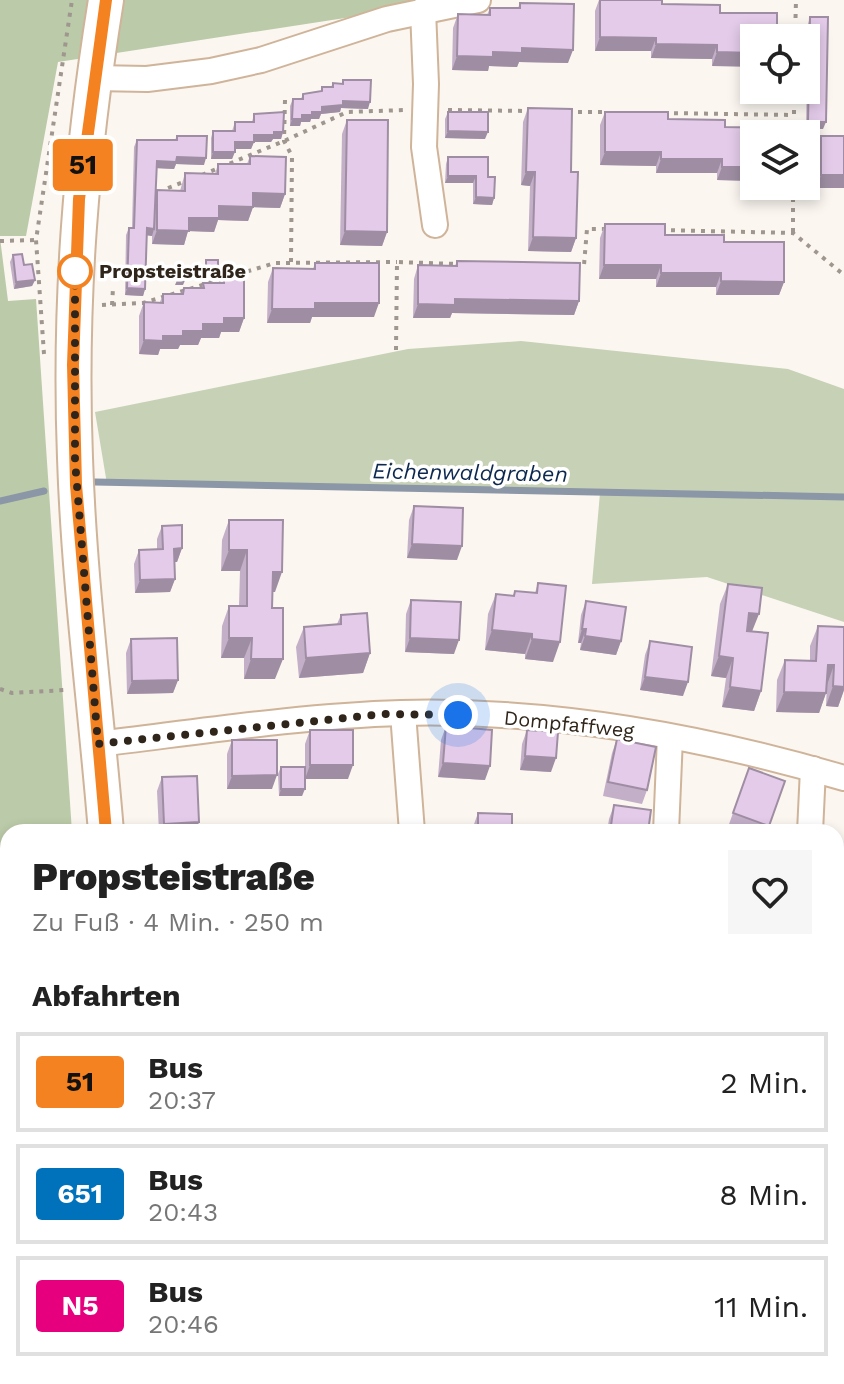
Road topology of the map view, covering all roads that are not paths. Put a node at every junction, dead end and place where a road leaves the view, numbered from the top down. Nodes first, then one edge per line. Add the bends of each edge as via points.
1 (106, 0) edge
2 (478, 0) edge
3 (423, 10) junction
4 (94, 78) junction
5 (435, 225) dead end
6 (403, 713) junction
7 (96, 727) junction
8 (670, 737) junction
9 (813, 769) junction
10 (844, 778) edge
11 (105, 824) edge
12 (411, 824) edge
13 (666, 824) edge
14 (810, 824) edge

1 - 4 main road
2 - 3 street
3 - 4 street via 233,67 147,79
3 - 5 street via 424,147
4 - 7 main road via 79,199 74,304 75,461
6 - 7 street, Dompfaffweg via 262,725
6 - 8 street, Dompfaffweg via 542,717
6 - 12 street
7 - 11 main road
8 - 9 street, Dompfaffweg
8 - 13 street
9 - 10 street, Dompfaffweg
9 - 14 street

